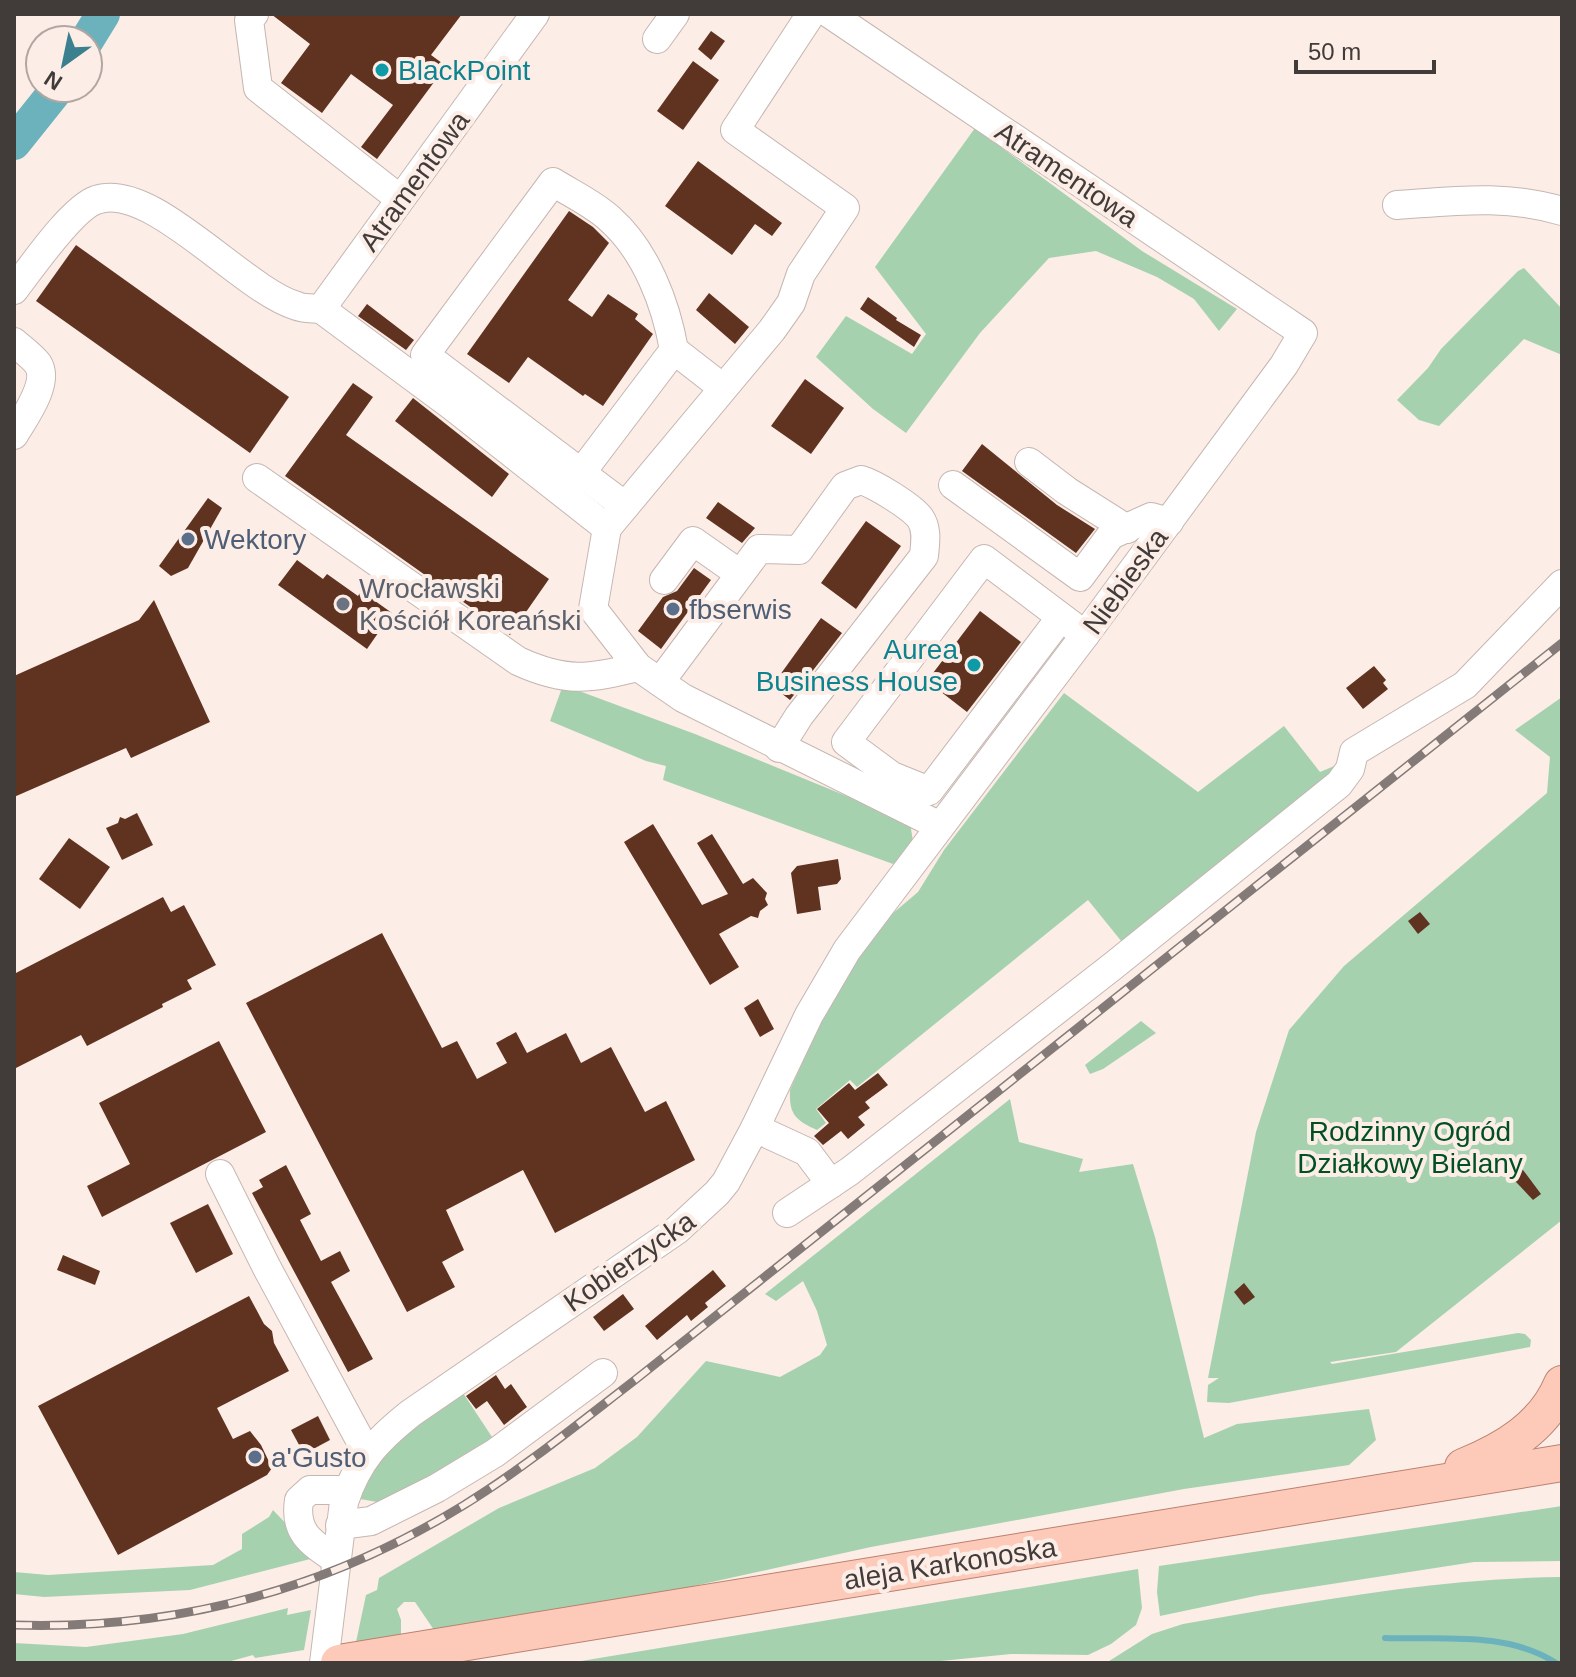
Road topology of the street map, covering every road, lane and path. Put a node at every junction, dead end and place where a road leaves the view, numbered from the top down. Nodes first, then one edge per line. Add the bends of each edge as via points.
1 (254, 14) edge
2 (535, 14) edge
3 (675, 14) edge
4 (811, 14) edge
5 (830, 14) edge
6 (657, 39) dead end
7 (400, 199) junction
8 (1397, 205) dead end
9 (1562, 211) edge
10 (14, 290) edge
11 (321, 309) junction
12 (1303, 333) joint
13 (14, 342) edge
14 (674, 350) junction
15 (723, 388) junction
16 (14, 435) edge
17 (1029, 462) dead end
18 (581, 473) junction
19 (257, 478) dead end
20 (953, 485) dead end
21 (625, 506) junction
22 (1169, 522) junction
23 (607, 528) junction
24 (1127, 529) junction
25 (740, 574) junction
26 (664, 580) dead end
27 (1562, 584) edge
28 (1061, 617) junction
29 (1085, 635) junction
30 (649, 675) junction
31 (779, 748) junction
32 (940, 826) junction
33 (755, 1128) junction
34 (220, 1174) dead end
35 (831, 1184) junction
36 (787, 1213) dead end
37 (603, 1373) dead end
38 (1562, 1384) edge
39 (367, 1453) junction
40 (1562, 1463) edge
41 (1562, 1484) edge
42 (1414, 1487) junction
43 (348, 1490) junction
44 (340, 1525) junction
45 (335, 1559) junction
46 (449, 1656) edge
47 (324, 1663) edge
48 (339, 1663) edge

1 - 7 street via 249,20 258,88
2 - 7 street, Atramentowa
3 - 6 street
4 - 15 street via 735,130 845,208 801,274 791,303
5 - 12 street, Atramentowa
7 - 11 street, Atramentowa
8 - 9 street via 1494,198
10 - 11 street via 77,212 96,200 117,197 149,207 269,293 298,307
11 - 23 street
12 - 22 street, Niebieska
13 - 16 street via 41,372
14 - 15 street
14 - 18 street
14 - 18 street via 637,248 609,218 553,182 425,355
15 - 21 street
17 - 24 street
18 - 21 street
19 - 30 street via 518,661 563,676
20 - 24 street via 1080,577 1111,535
21 - 23 street
22 - 24 street via 1151,517
22 - 29 street, Niebieska
23 - 30 street via 586,601
25 - 26 street via 693,541
25 - 30 street
25 - 31 street via 759,549 799,550 845,486 861,480 875,484 920,518 926,534 924,556
27 - 35 street via 1465,685 1354,752 1339,784
28 - 28 street via 984,559 846,742 892,776 929,791
28 - 29 street
29 - 32 street, Niebieska
30 - 31 street
31 - 32 street
32 - 33 street, Kobierzycka via 841,960
33 - 35 street via 807,1152
33 - 39 street, Kobierzycka via 726,1182 694,1217 411,1413
34 - 39 street
35 - 36 street
37 - 44 street via 495,1453 437,1488 371,1521
38 - 42 main road via 1541,1418 1511,1444
39 - 43 street, Kobierzycka
40 - 42 main road, aleja Karkonoska
41 - 46 main road, aleja Karkonoska via 704,1621
42 - 46 main road, aleja Karkonoska
43 - 44 street, Kobierzycka
43 - 45 street via 310,1490 299,1500 298,1526
44 - 45 street, Kobierzycka
45 - 47 street, Kobierzycka
46 - 48 main road, aleja Karkonoska

